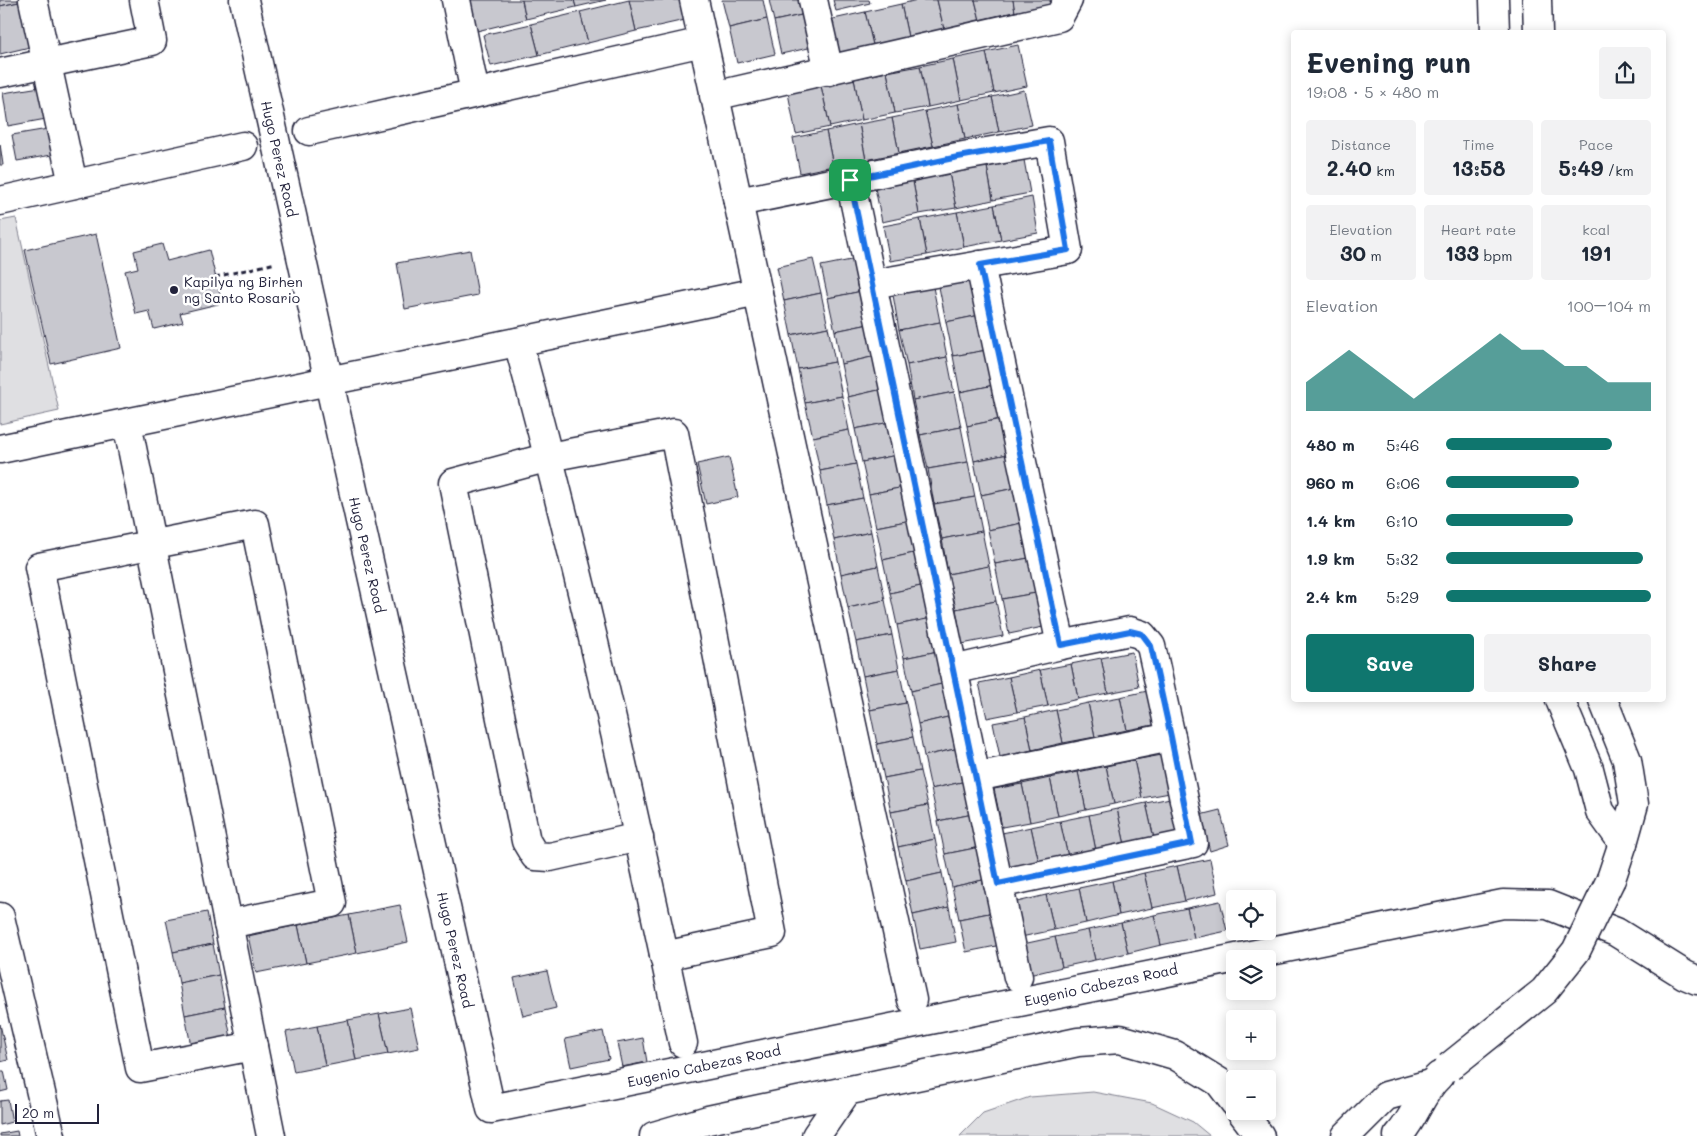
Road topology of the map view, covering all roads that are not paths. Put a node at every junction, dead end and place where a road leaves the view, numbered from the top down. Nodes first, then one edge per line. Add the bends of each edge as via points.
1 (34, 0) edge
2 (144, 0) edge
3 (244, 0) edge
4 (456, 0) edge
5 (694, 0) edge
6 (813, 0) edge
7 (1068, 0) edge
8 (1494, 0) edge
9 (1537, 0) edge
10 (1495, 30) edge
11 (1538, 30) edge
12 (703, 42) junction
13 (47, 63) junction
14 (829, 71) junction
15 (0, 73) edge
16 (475, 93) junction
17 (714, 96) junction
18 (309, 130) dead end
19 (243, 146) dead end
20 (850, 180) junction
21 (73, 184) junction
22 (0, 200) edge
23 (738, 202) junction
24 (980, 265) junction
25 (872, 284) junction
26 (758, 292) junction
27 (518, 342) junction
28 (329, 381) junction
29 (127, 423) junction
30 (0, 449) edge
31 (549, 457) junction
32 (151, 545) junction
33 (1061, 645) junction
34 (953, 670) junction
35 (1561, 702) edge
36 (1604, 702) edge
37 (1171, 737) junction
38 (976, 778) junction
39 (639, 837) junction
40 (1623, 843) junction
41 (998, 884) junction
42 (0, 917) edge
43 (228, 924) junction
44 (664, 956) junction
45 (1018, 977) dead end
46 (1697, 980) edge
47 (912, 1000) dead end
48 (682, 1043) dead end
49 (253, 1046) junction
50 (1440, 1075) junction
51 (1226, 1091) edge
52 (847, 1092) junction
53 (491, 1110) joint
54 (1248, 1120) edge
55 (51, 1136) edge
56 (271, 1136) edge
57 (654, 1136) edge
58 (816, 1136) edge
59 (1260, 1136) edge
60 (1346, 1136) edge
61 (1398, 1136) edge

1 - 13 street
2 - 13 street via 152,41
3 - 28 street, Hugo Perez Road
4 - 16 street
5 - 12 street
6 - 14 street
7 - 14 street via 1059,17
8 - 10 street
9 - 11 street
12 - 16 street
12 - 17 street
13 - 15 street
13 - 21 street
14 - 17 street
16 - 18 street
17 - 23 street
19 - 21 street
20 - 23 street
20 - 24 street via 1049,141 1068,250
20 - 25 street
21 - 22 street
23 - 26 street
24 - 25 street
24 - 33 street
25 - 34 street
26 - 27 street
26 - 47 street
27 - 28 street
27 - 31 street
28 - 29 street
28 - 53 street, Hugo Perez Road
29 - 30 street
29 - 32 street
31 - 39 street
31 - 39 street via 453,483 526,841 535,856 550,857
31 - 44 street via 674,433 772,933
32 - 43 street
32 - 43 street via 255,524 332,903
32 - 49 street via 38,567 110,924 140,1068
33 - 34 street
33 - 37 street via 1130,631 1142,634 1151,646
34 - 38 street
35 - 40 street via 1589,769 1600,811
36 - 40 street via 1627,760 1634,804
37 - 38 street
37 - 41 street via 1192,843
38 - 41 street
39 - 44 street
40 - 50 street, bridge via 1611,879 1576,951 1544,991
41 - 45 street
42 - 55 street
43 - 49 street
44 - 48 street
46 - 53 street, Eugenio Cabezas Road via 1616,932 1548,905 1503,904
49 - 56 street
50 - 60 street via 1386,1096
50 - 61 street via 1408,1126
51 - 52 street via 1219,1082 1175,1055 1120,1039 1078,1042
52 - 57 street via 708,1120
52 - 58 street
54 - 59 street

